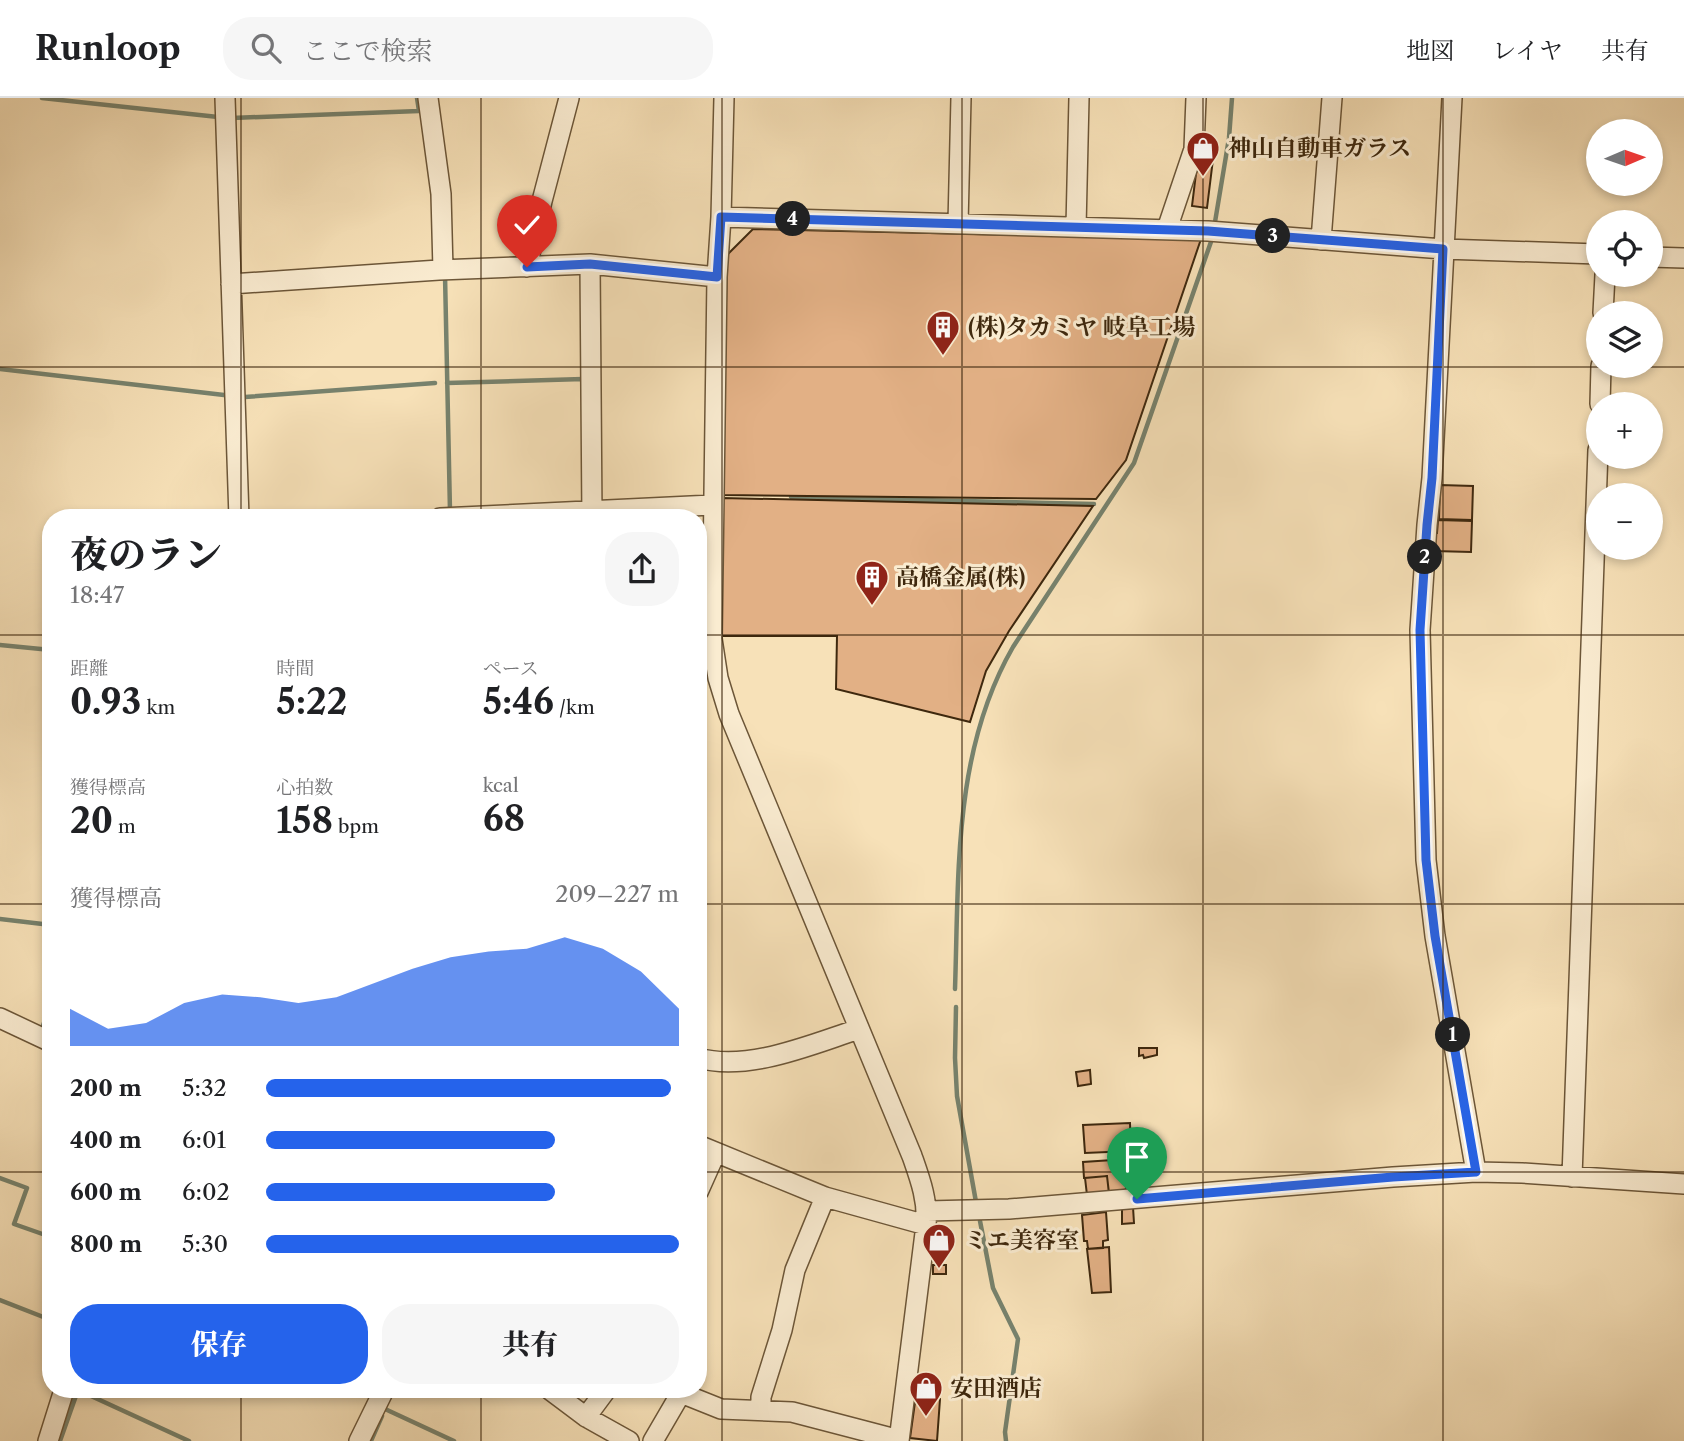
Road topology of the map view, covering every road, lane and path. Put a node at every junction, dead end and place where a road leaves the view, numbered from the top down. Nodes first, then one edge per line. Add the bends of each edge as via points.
1 (225, 98) edge
2 (428, 98) edge
3 (569, 98) edge
4 (724, 98) edge
5 (961, 98) edge
6 (1079, 98) edge
7 (1196, 98) edge
8 (1332, 98) edge
9 (1452, 98) edge
10 (721, 217) junction
11 (958, 224) junction
12 (1076, 227) junction
13 (1167, 229) junction
14 (1321, 240) junction
15 (1443, 249) junction
16 (1586, 254) edge
17 (1663, 257) edge
18 (1684, 258) edge
19 (590, 264) junction
20 (527, 267) junction
21 (443, 270) junction
22 (717, 277) junction
23 (231, 284) junction
24 (1597, 469) edge
25 (712, 505) junction
26 (239, 509) edge
27 (592, 509) edge
28 (664, 509) edge
29 (0, 1018) edge
30 (859, 1029) junction
31 (42, 1037) edge
32 (707, 1059) edge
33 (707, 1150) edge
34 (1476, 1172) junction
35 (1572, 1177) junction
36 (1684, 1184) edge
37 (825, 1197) junction
38 (927, 1218) junction
39 (61, 1398) edge
40 (380, 1398) edge
41 (561, 1398) edge
42 (600, 1398) edge
43 (678, 1398) edge
44 (694, 1398) edge
45 (761, 1410) junction
46 (586, 1417) junction
47 (48, 1441) edge
48 (359, 1441) edge
49 (629, 1441) edge
50 (653, 1441) edge
51 (899, 1441) edge

1 - 23 street
2 - 21 street via 442,194
3 - 20 street
4 - 10 street
5 - 11 street
6 - 12 street
7 - 13 street via 1194,149
8 - 14 street
9 - 15 street
10 - 11 street
10 - 22 street
11 - 12 street
12 - 13 street
13 - 14 street
14 - 15 street
15 - 16 street
15 - 34 street via 1420,630 1426,860
17 - 18 street
19 - 20 street
19 - 22 street
19 - 27 street
20 - 21 street
21 - 23 street
22 - 25 street
23 - 26 street
24 - 35 street
25 - 28 street
25 - 30 street via 712,639 718,678
29 - 31 street
30 - 32 street via 772,1056
30 - 38 street via 912,1156
33 - 37 street
34 - 35 street
34 - 38 street
35 - 36 street
37 - 38 street
37 - 45 street via 794,1270
38 - 51 street
39 - 47 street
40 - 48 street
41 - 46 street
42 - 46 street
43 - 50 street
44 - 45 street via 721,1409
45 - 51 street via 792,1412
46 - 49 street

